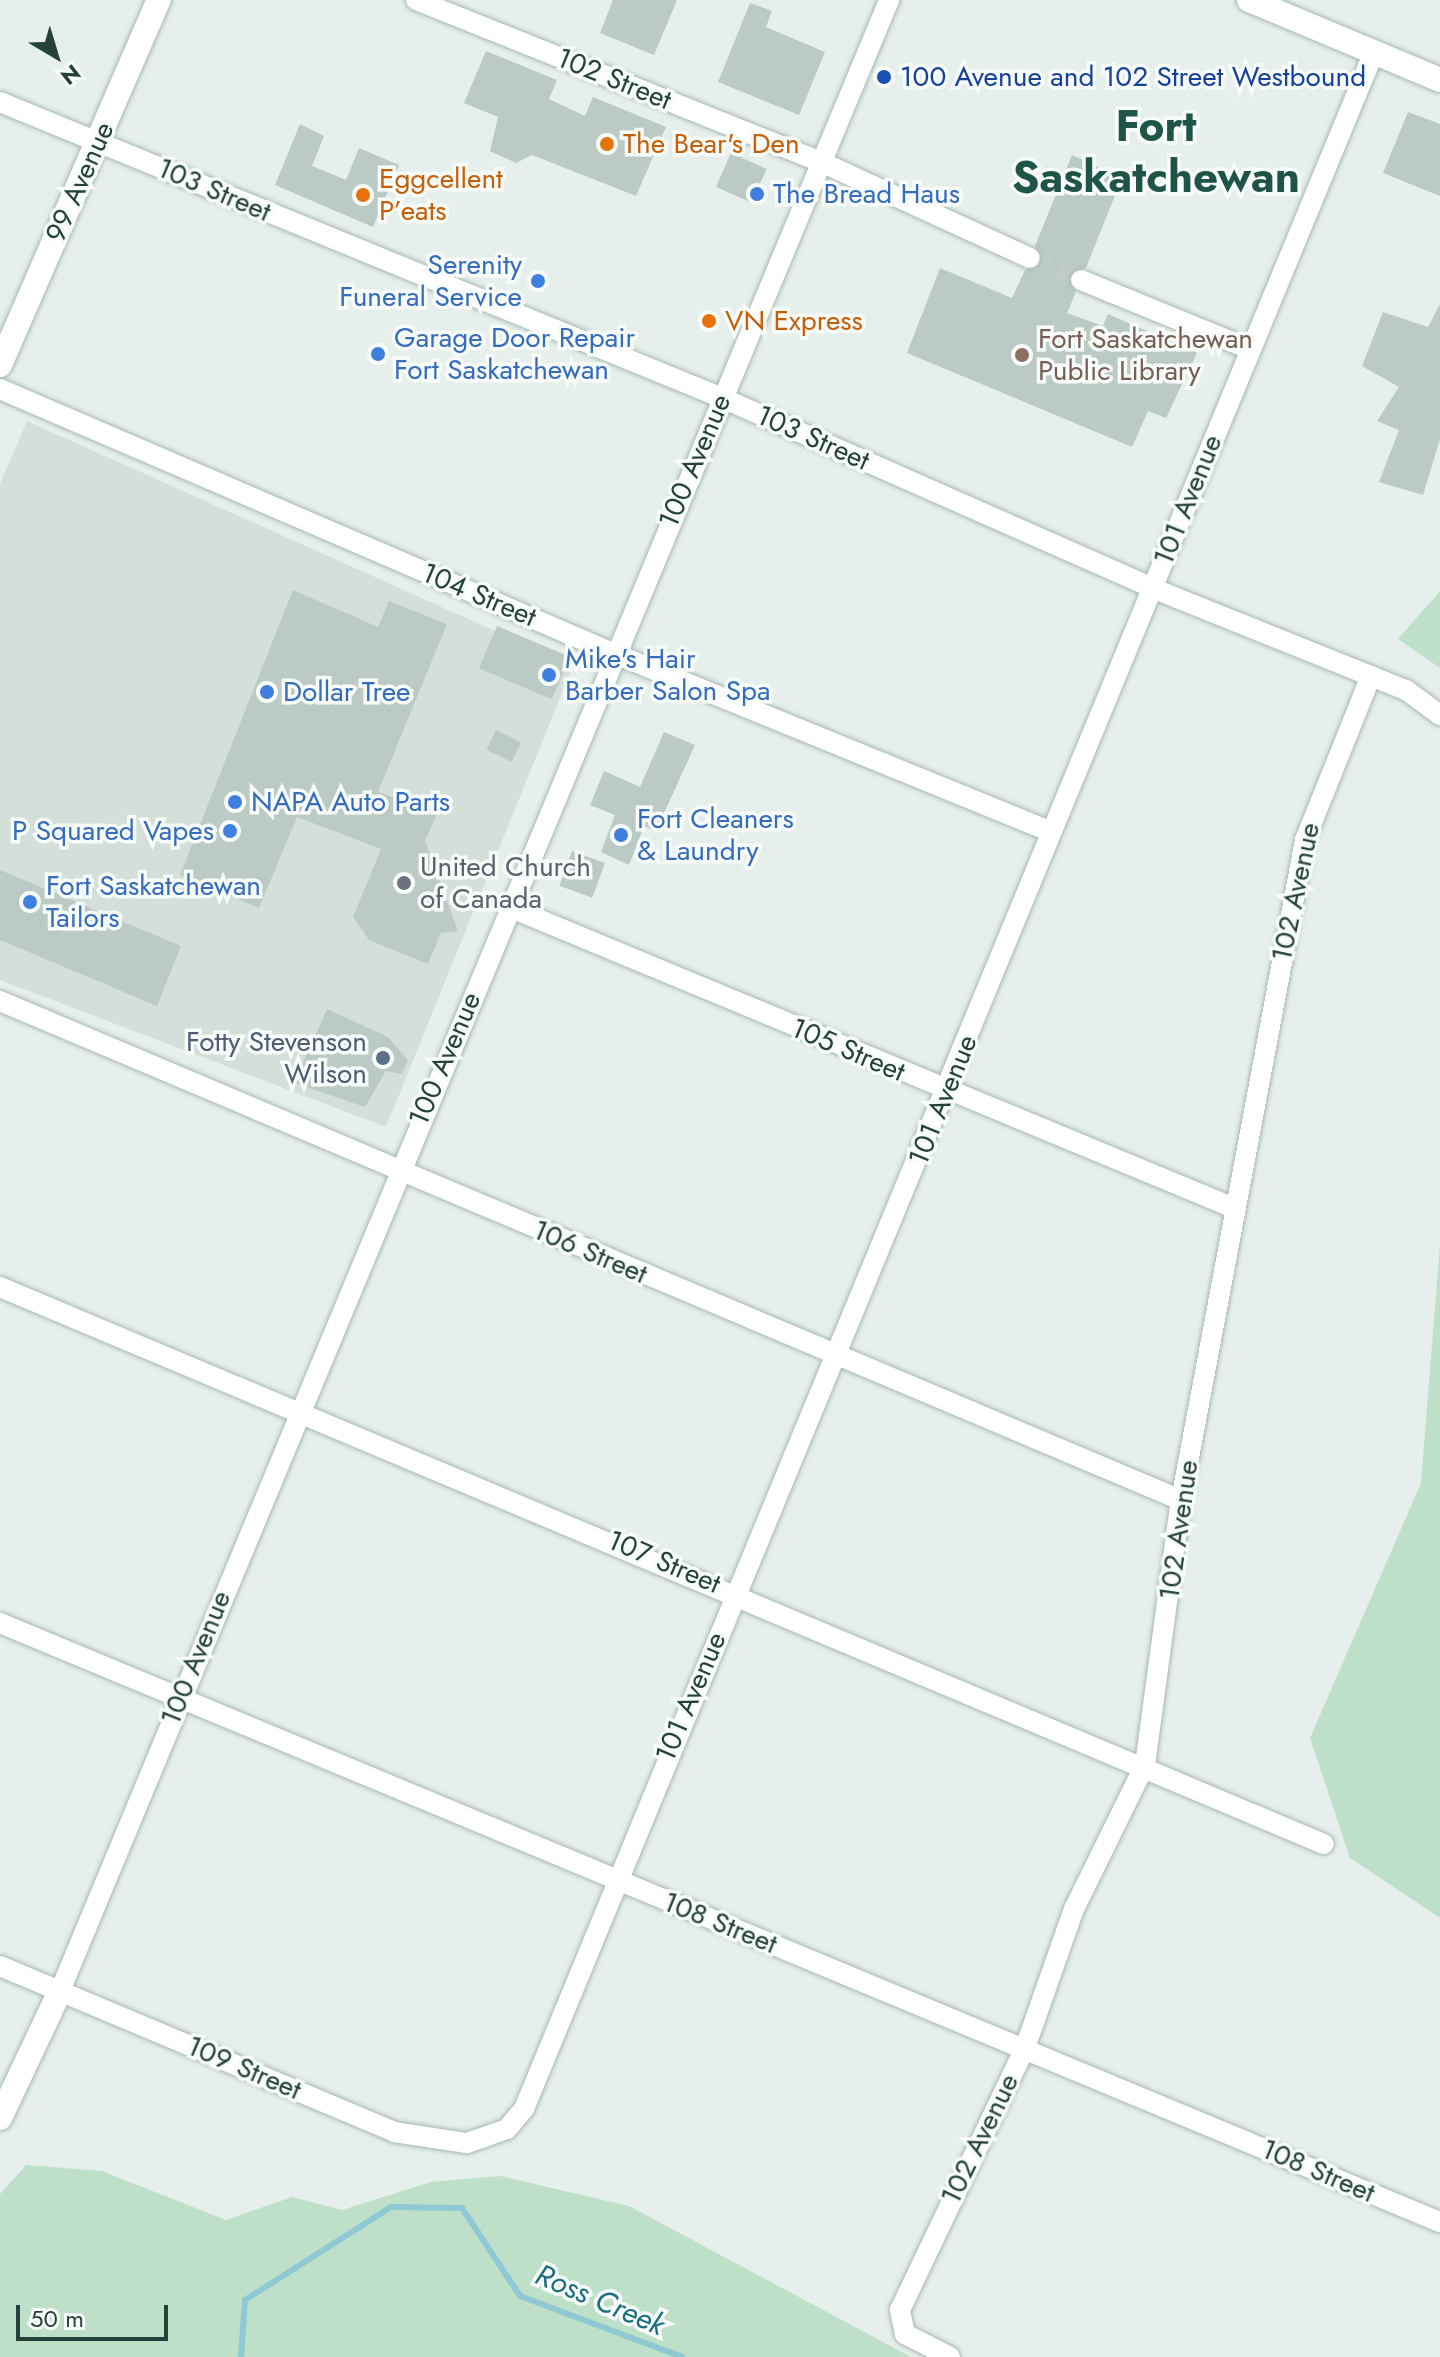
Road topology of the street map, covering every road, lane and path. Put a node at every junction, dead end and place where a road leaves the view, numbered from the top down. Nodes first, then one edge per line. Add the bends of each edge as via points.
1 (159, 0) edge
2 (416, 0) edge
3 (889, 0) edge
4 (1249, 0) edge
5 (1374, 52) junction
6 (1440, 80) edge
7 (0, 102) edge
8 (97, 142) junction
9 (819, 161) junction
10 (1030, 258) tunnel mouth
11 (1081, 280) tunnel mouth
12 (1249, 349) junction
13 (0, 365) edge
14 (0, 389) edge
15 (722, 398) junction
16 (1152, 588) junction
17 (613, 653) junction
18 (1371, 676) junction
19 (1440, 715) edge
20 (1050, 831) junction
21 (509, 907) junction
22 (0, 1001) edge
23 (947, 1091) junction
24 (398, 1171) junction
25 (1234, 1208) junction
26 (0, 1287) edge
27 (838, 1355) junction
28 (299, 1409) junction
29 (1181, 1500) junction
30 (735, 1591) junction
31 (0, 1623) edge
32 (180, 1698) junction
33 (1145, 1765) junction
34 (1324, 1844) dead end
35 (616, 1880) junction
36 (0, 1966) edge
37 (60, 1991) junction
38 (1025, 2048) junction
39 (0, 2118) edge
40 (494, 2134) joint
41 (1440, 2222) edge
42 (950, 2357) edge

1 - 8 main road, 99 Avenue
2 - 9 street, 102 Street
3 - 9 street, 100 Avenue
4 - 5 main road
5 - 6 main road
5 - 12 street, 101 Avenue
7 - 8 street, 103 Street
8 - 13 main road, 99 Avenue
8 - 15 street, 103 Street
9 - 10 street, 102 Street
9 - 15 street, 100 Avenue
11 - 12 street
12 - 16 street, 101 Avenue
14 - 17 street, 104 Street
15 - 16 street, 103 Street
15 - 17 street, 100 Avenue
16 - 18 street, 103 Street
16 - 20 street, 101 Avenue
17 - 20 street, 104 Street
17 - 21 street, 100 Avenue
18 - 19 street, 103 Street via 1406,690
18 - 25 street, 102 Avenue via 1310,817
20 - 23 street, 101 Avenue
21 - 23 street, 105 Street
21 - 24 street, 100 Avenue
22 - 24 street, 106 Street
23 - 25 street, 105 Street
23 - 27 street, 101 Avenue
24 - 27 street, 106 Street
24 - 28 street, 100 Avenue
25 - 29 street, 102 Avenue
26 - 28 street, 107 Street
27 - 29 street, 106 Street
27 - 30 street, 101 Avenue
28 - 30 street, 107 Street
28 - 32 street, 100 Avenue
29 - 33 street, 102 Avenue
30 - 33 street, 107 Street
30 - 35 street, 101 Avenue
31 - 32 street, 108 Street
32 - 35 street, 108 Street
32 - 37 street, 100 Avenue
33 - 34 street, 107 Street
33 - 38 street, 102 Avenue via 1074,1909
35 - 38 street, 108 Street
35 - 40 street, 101 Avenue via 537,2084 507,2129
36 - 37 street, 109 Street
37 - 39 main road, 100 Avenue
37 - 40 street, 109 Street via 394,2132 467,2143
38 - 41 street, 108 Street
38 - 42 street, 102 Avenue via 900,2310 905,2334

